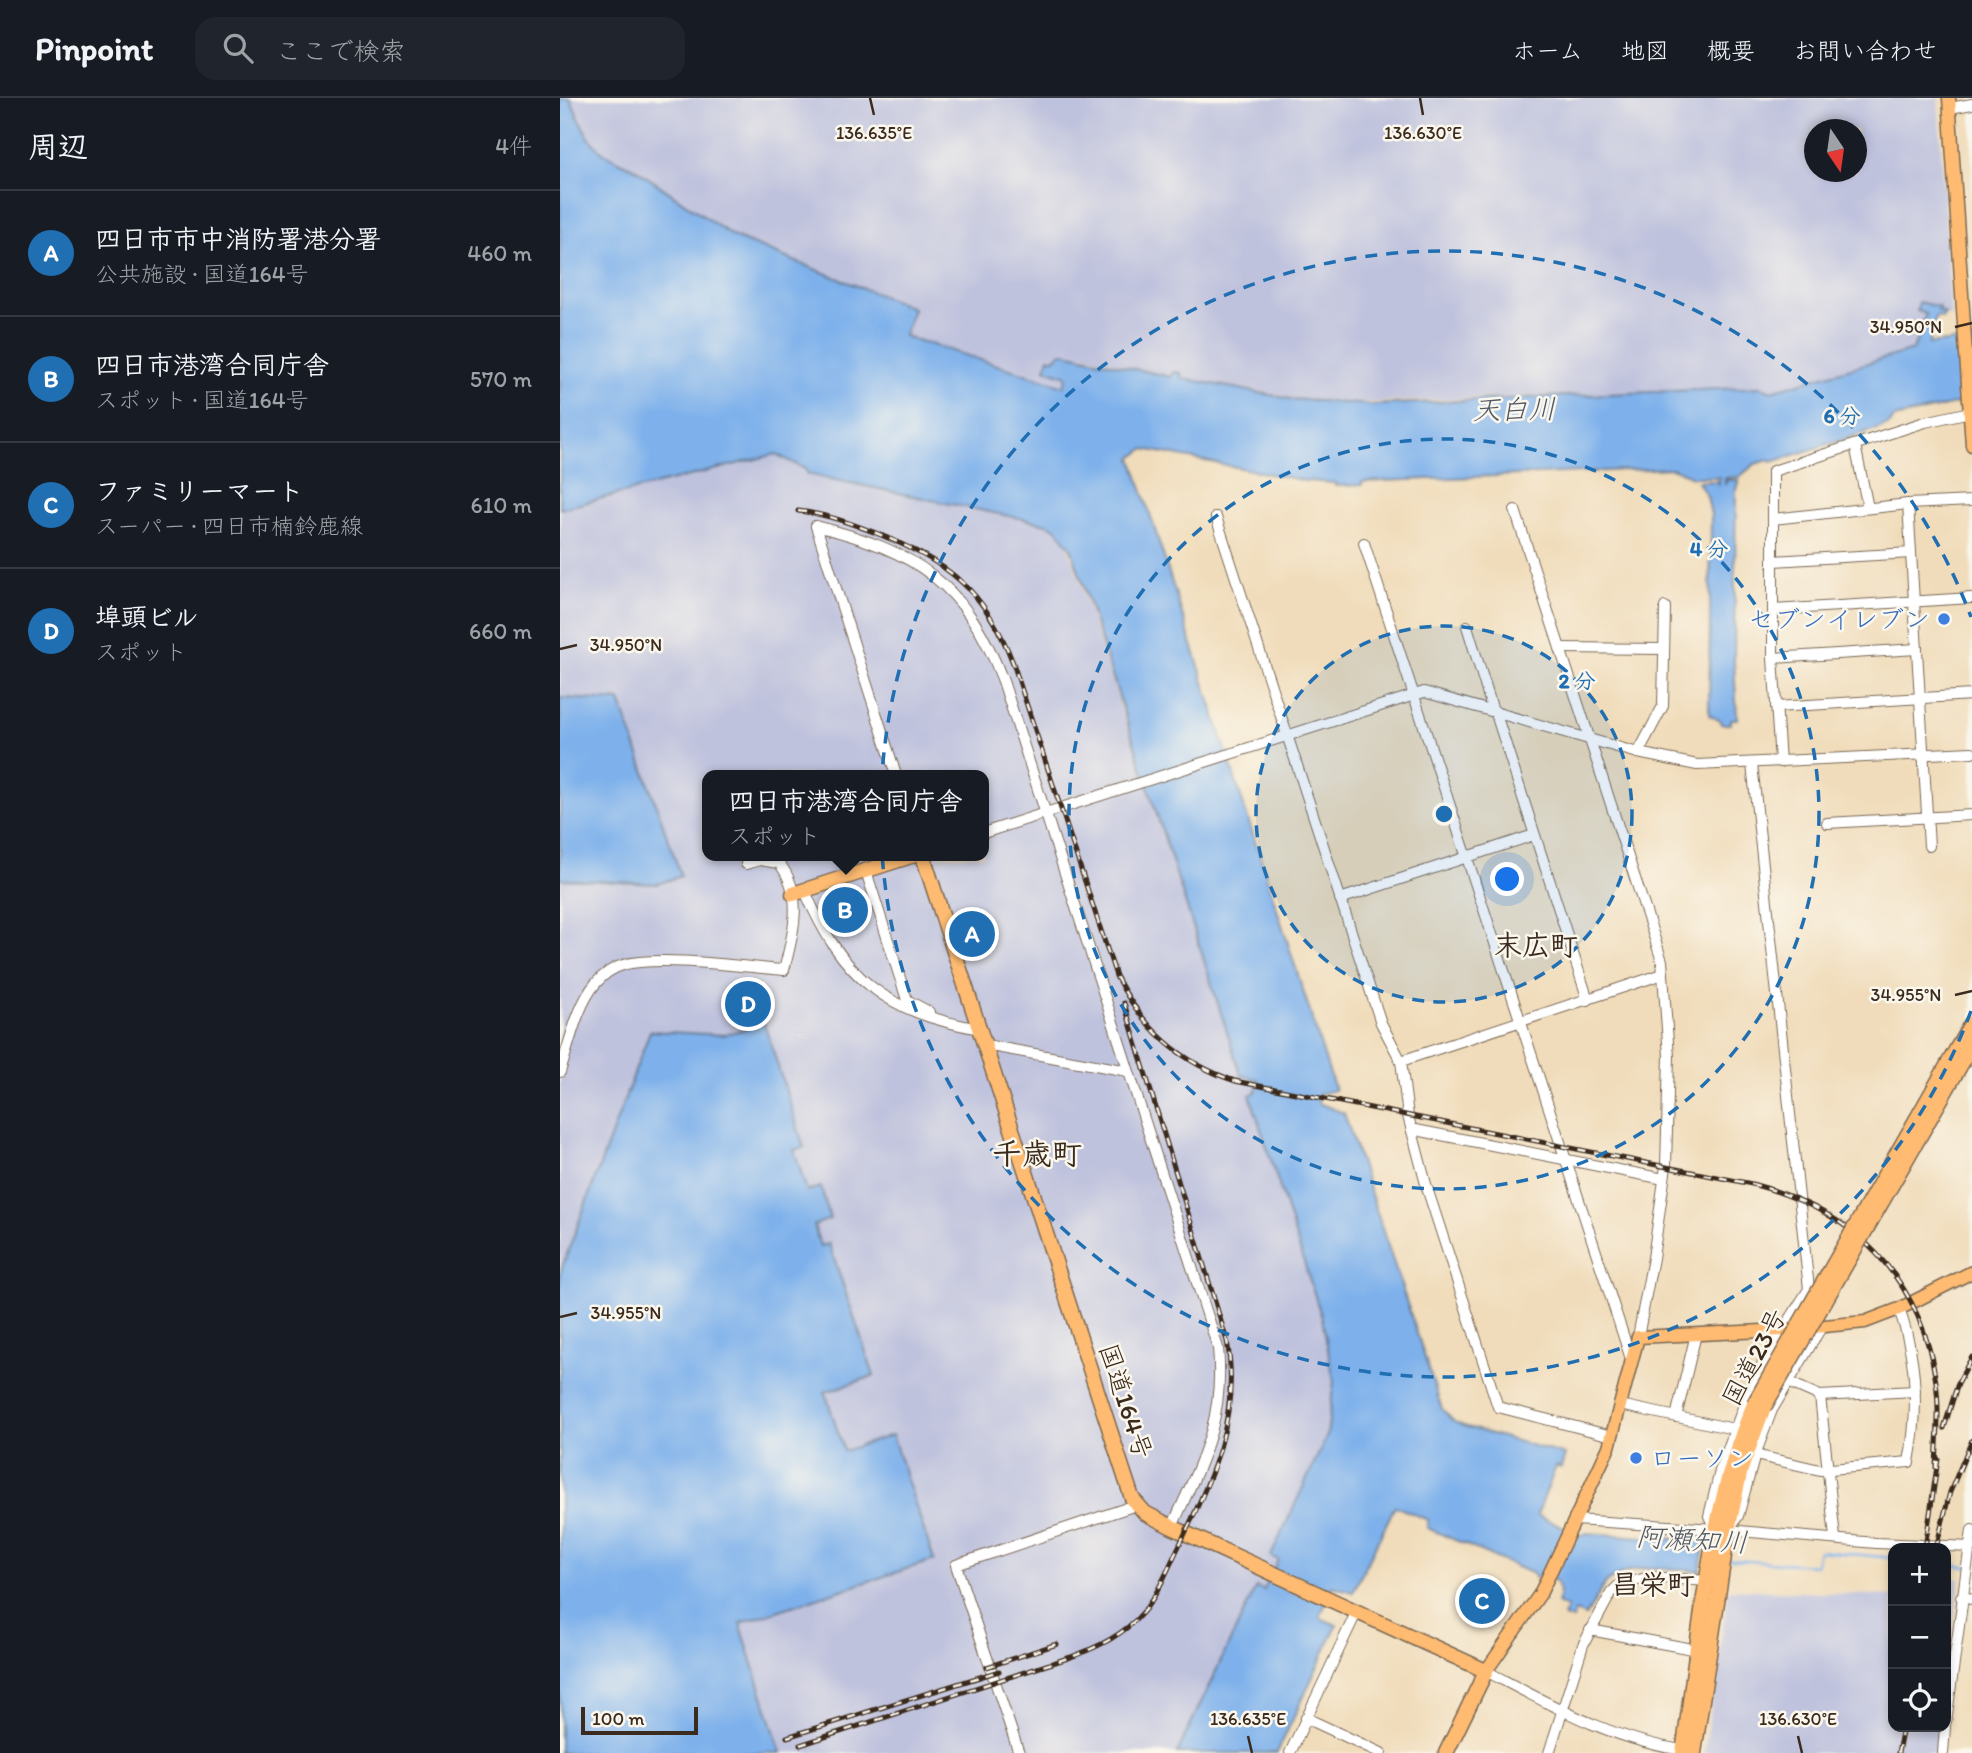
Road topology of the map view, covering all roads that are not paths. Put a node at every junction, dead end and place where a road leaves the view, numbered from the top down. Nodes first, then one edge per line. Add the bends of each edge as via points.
1 (1950, 103) edge
2 (1972, 104) edge
3 (1967, 331) edge
4 (1970, 408) edge
5 (1855, 445) junction
6 (1972, 445) edge
7 (1972, 501) edge
8 (1908, 503) junction
9 (1868, 508) junction
10 (1515, 510) dead end
11 (1216, 517) dead end
12 (1773, 519) junction
13 (1364, 543) dead end
14 (1911, 553) junction
15 (1773, 561) junction
16 (1972, 598) edge
17 (1914, 602) junction
18 (1665, 607) dead end
19 (1773, 610) junction
20 (1467, 626) dead end
21 (1560, 648) junction
22 (1664, 649) junction
23 (1917, 649) junction
24 (1773, 658) junction
25 (1413, 694) junction
26 (1972, 695) edge
27 (1920, 698) junction
28 (1776, 707) junction
29 (1494, 711) junction
30 (1285, 734) junction
31 (1592, 738) junction
32 (1972, 752) edge
33 (1638, 753) junction
34 (1924, 755) junction
35 (1780, 762) junction
36 (1752, 764) junction
37 (894, 770) edge
38 (1044, 813) junction
39 (1972, 815) edge
40 (1928, 818) junction
41 (1827, 823) dead end
42 (989, 831) edge
43 (1534, 835) junction
44 (1930, 846) dead end
45 (1466, 857) junction
46 (756, 861) edge
47 (766, 861) edge
48 (896, 861) edge
49 (925, 861) edge
50 (746, 864) dead end
51 (866, 871) junction
52 (799, 893) junction
53 (1340, 899) junction
54 (1663, 974) junction
55 (1588, 1000) junction
56 (1972, 1022) edge
57 (1520, 1023) junction
58 (979, 1026) junction
59 (985, 1045) junction
60 (1972, 1045) edge
61 (1401, 1061) junction
62 (1128, 1071) junction
63 (560, 1072) edge
64 (1411, 1129) junction
65 (1566, 1161) junction
66 (1664, 1179) junction
67 (1972, 1272) edge
68 (1899, 1309) junction
69 (1822, 1326) junction
70 (1784, 1331) junction
71 (1696, 1334) junction
72 (1638, 1337) junction
73 (1631, 1359) junction
74 (1788, 1382) junction
75 (1915, 1391) junction
76 (1820, 1396) junction
77 (1620, 1405) junction
78 (1759, 1406) junction
79 (1676, 1417) junction
80 (1734, 1429) junction
81 (1612, 1436) junction
82 (1755, 1455) junction
83 (1828, 1469) junction
84 (1136, 1506) junction
85 (1574, 1523) junction
86 (1172, 1527) junction
87 (1972, 1530) edge
88 (1719, 1531) junction
89 (1835, 1538) junction
90 (1971, 1547) edge
91 (1715, 1579) junction
92 (1965, 1596) edge
93 (1357, 1611) junction
94 (1590, 1630) junction
95 (1698, 1650) junction
96 (1492, 1675) junction
97 (1951, 1690) edge
98 (1558, 1707) junction
99 (1306, 1718) junction
100 (1945, 1732) edge
101 (1689, 1752) edge
102 (1019, 1753) edge
103 (1290, 1753) edge
104 (1381, 1753) edge
105 (1446, 1753) edge
106 (1549, 1753) edge
107 (1943, 1753) edge

1 - 2 street
1 - 3 main road
3 - 4 main road
4 - 5 street
4 - 6 main road
5 - 9 street
5 - 12 street via 1773,471
7 - 8 street
8 - 9 street
8 - 14 street
9 - 12 street
10 - 21 street
11 - 30 street
12 - 15 street
13 - 25 street
14 - 15 street
14 - 17 street
15 - 19 street
16 - 17 street
17 - 19 street
17 - 23 street
18 - 22 street
19 - 24 street
20 - 29 street
21 - 22 street
21 - 31 street
22 - 33 street via 1663,706
23 - 24 street
23 - 27 street
24 - 28 street
25 - 29 street via 1424,692
25 - 30 street
25 - 45 street
26 - 27 street
27 - 28 street
27 - 34 street
28 - 35 street
29 - 31 street
29 - 43 street
30 - 38 street
30 - 53 street
31 - 33 street
31 - 54 street
32 - 34 street
33 - 36 street via 1698,765
34 - 35 street
34 - 40 street
35 - 36 street
36 - 70 street via 1809,1289
37 - 38 street via 816,526 913,562 961,600 994,658
38 - 42 street
38 - 62 street
39 - 40 street
40 - 41 street
40 - 44 street
43 - 45 street
43 - 55 street
45 - 53 street
45 - 57 street
46 - 50 street
47 - 52 street via 779,863
48 - 51 highway
49 - 58 highway, 国道164号
51 - 52 highway
51 - 58 street via 907,1000 938,1015
52 - 58 street via 829,940 870,986 911,1012 939,1022
52 - 63 street via 784,970 677,963 625,964 612,969 586,1000
53 - 61 street via 1381,1023
54 - 55 street
54 - 66 street via 1669,1056
55 - 57 street
56 - 78 highway, 国道23号, bridge
57 - 61 street
57 - 65 street
58 - 59 highway, 国道164号
59 - 62 street
59 - 84 highway, 国道164号
60 - 78 highway, 国道23号, bridge
61 - 64 street
62 - 86 street via 1218,1348 1221,1384 1216,1419
64 - 65 street
64 - 81 street via 1498,1407
65 - 66 street
65 - 73 street
66 - 72 street
67 - 68 main road
68 - 69 main road via 1865,1322
68 - 75 street
69 - 70 main road
69 - 74 street
70 - 71 main road
70 - 80 street via 1764,1361
71 - 72 main road
71 - 79 street
72 - 73 main road
73 - 77 main road
74 - 76 street
74 - 82 street
75 - 76 street
75 - 83 street via 1909,1462
76 - 83 street
77 - 79 street
77 - 81 main road
78 - 88 highway, 国道23号
79 - 80 street
80 - 88 street via 1709,1516
81 - 85 main road
82 - 83 street
82 - 88 street via 1738,1516
83 - 89 street
84 - 86 highway
84 - 102 street via 956,1565
85 - 88 street
85 - 96 main road via 1540,1594
86 - 93 highway
87 - 90 street
88 - 89 street
88 - 91 highway, 国道23号
88 - 91 highway, 国道23号 via 1725,1550
89 - 90 street
90 - 92 street
91 - 94 street via 1650,1577 1619,1585
91 - 95 highway, 国道23号
91 - 101 highway, 国道23号
92 - 97 street
93 - 96 highway
93 - 99 street
94 - 95 street
94 - 98 street
95 - 101 highway, 国道23号
96 - 98 street
96 - 105 highway
98 - 101 street via 1631,1740
98 - 106 street
99 - 103 street
99 - 104 street
100 - 107 street

